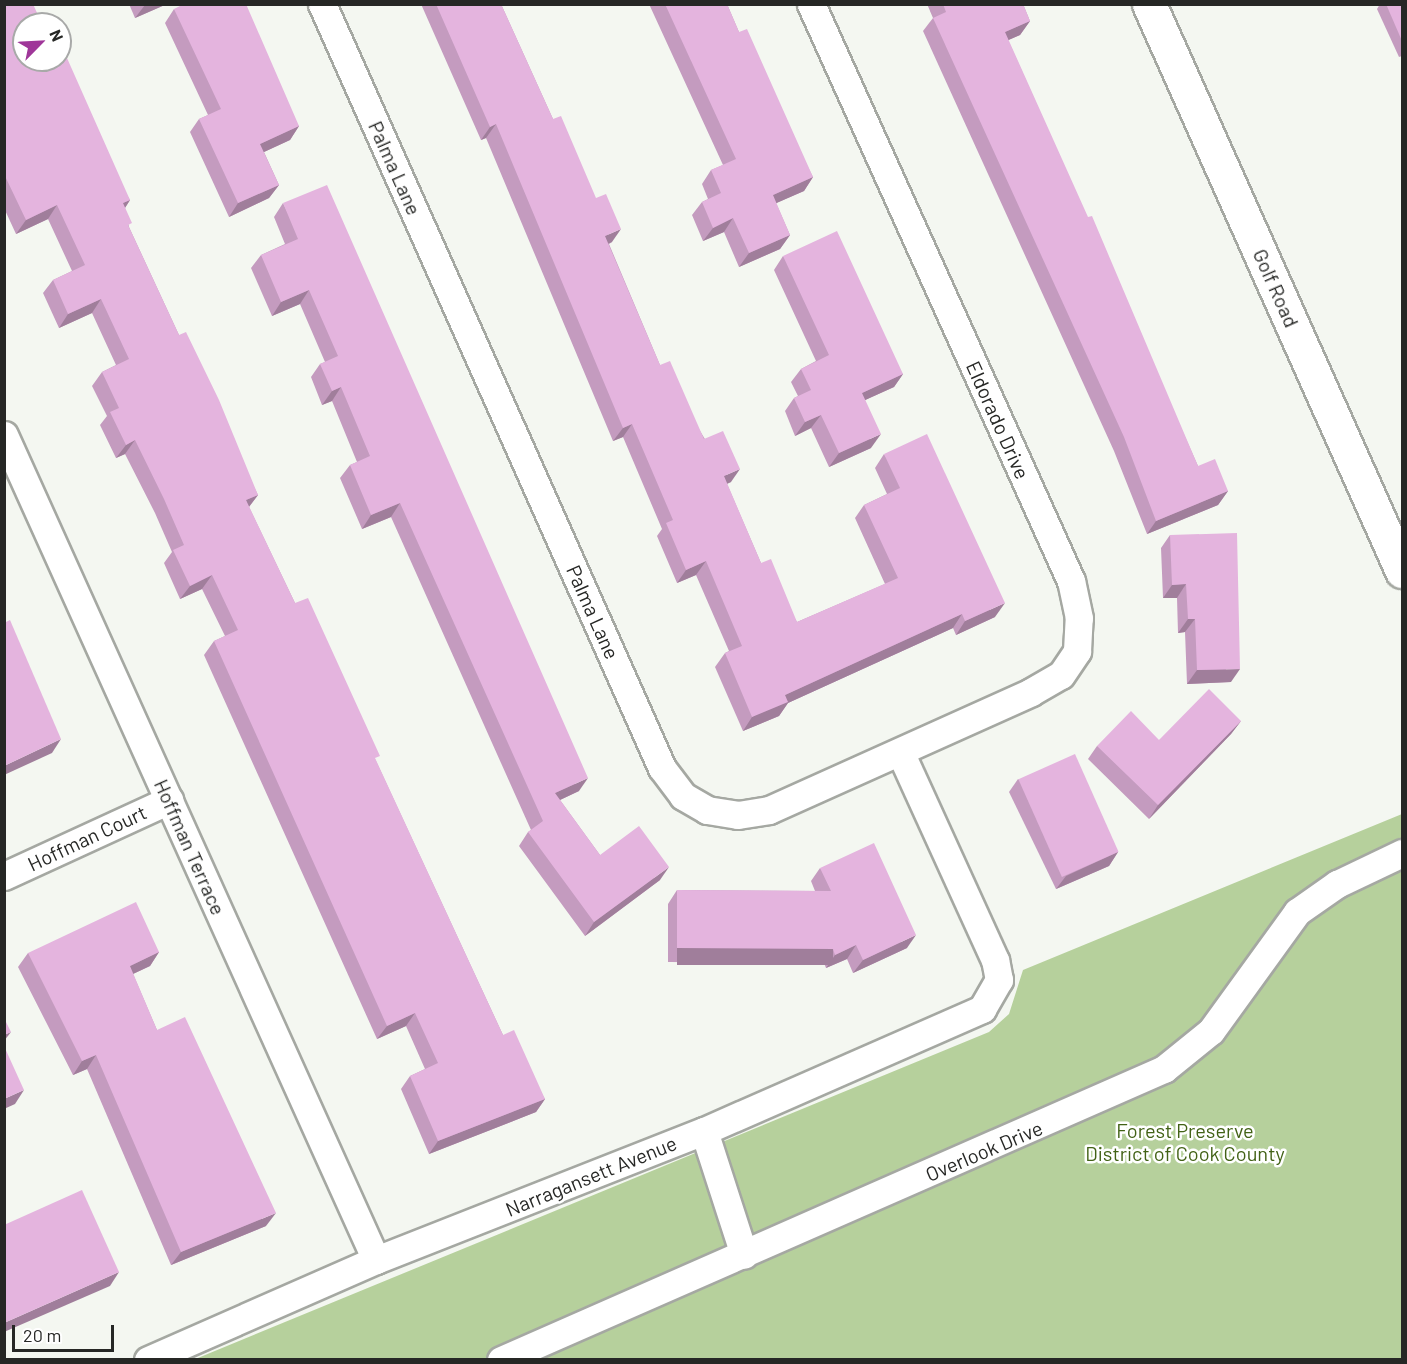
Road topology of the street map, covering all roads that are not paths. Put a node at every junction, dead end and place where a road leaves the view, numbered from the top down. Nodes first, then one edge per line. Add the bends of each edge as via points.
1 (322, 4) edge
2 (812, 4) edge
3 (1149, 4) edge
4 (4, 435) edge
5 (1402, 571) edge
6 (901, 754) junction
7 (169, 800) junction
8 (1402, 853) edge
9 (4, 876) edge
10 (704, 1131) junction
11 (744, 1255) junction
12 (376, 1260) junction
13 (148, 1359) edge
14 (501, 1359) edge

1 - 6 street, Palma Lane via 662,768 683,795 706,810 738,815 769,810
2 - 6 street, Eldorado Drive via 1071,581 1079,618 1077,651 1061,675
3 - 5 main road, Golf Road
4 - 7 street, Hoffman Terrace
6 - 10 street, Narragansett Avenue via 995,960 999,980 993,993 982,1009 958,1023
7 - 9 street, Hoffman Court
7 - 12 street, Hoffman Terrace
8 - 11 street, Overlook Drive via 1337,884 1297,912 1211,1030 1164,1069
10 - 11 street
10 - 12 street, Narragansett Avenue
11 - 14 street, Overlook Drive
12 - 13 street, Narragansett Avenue

